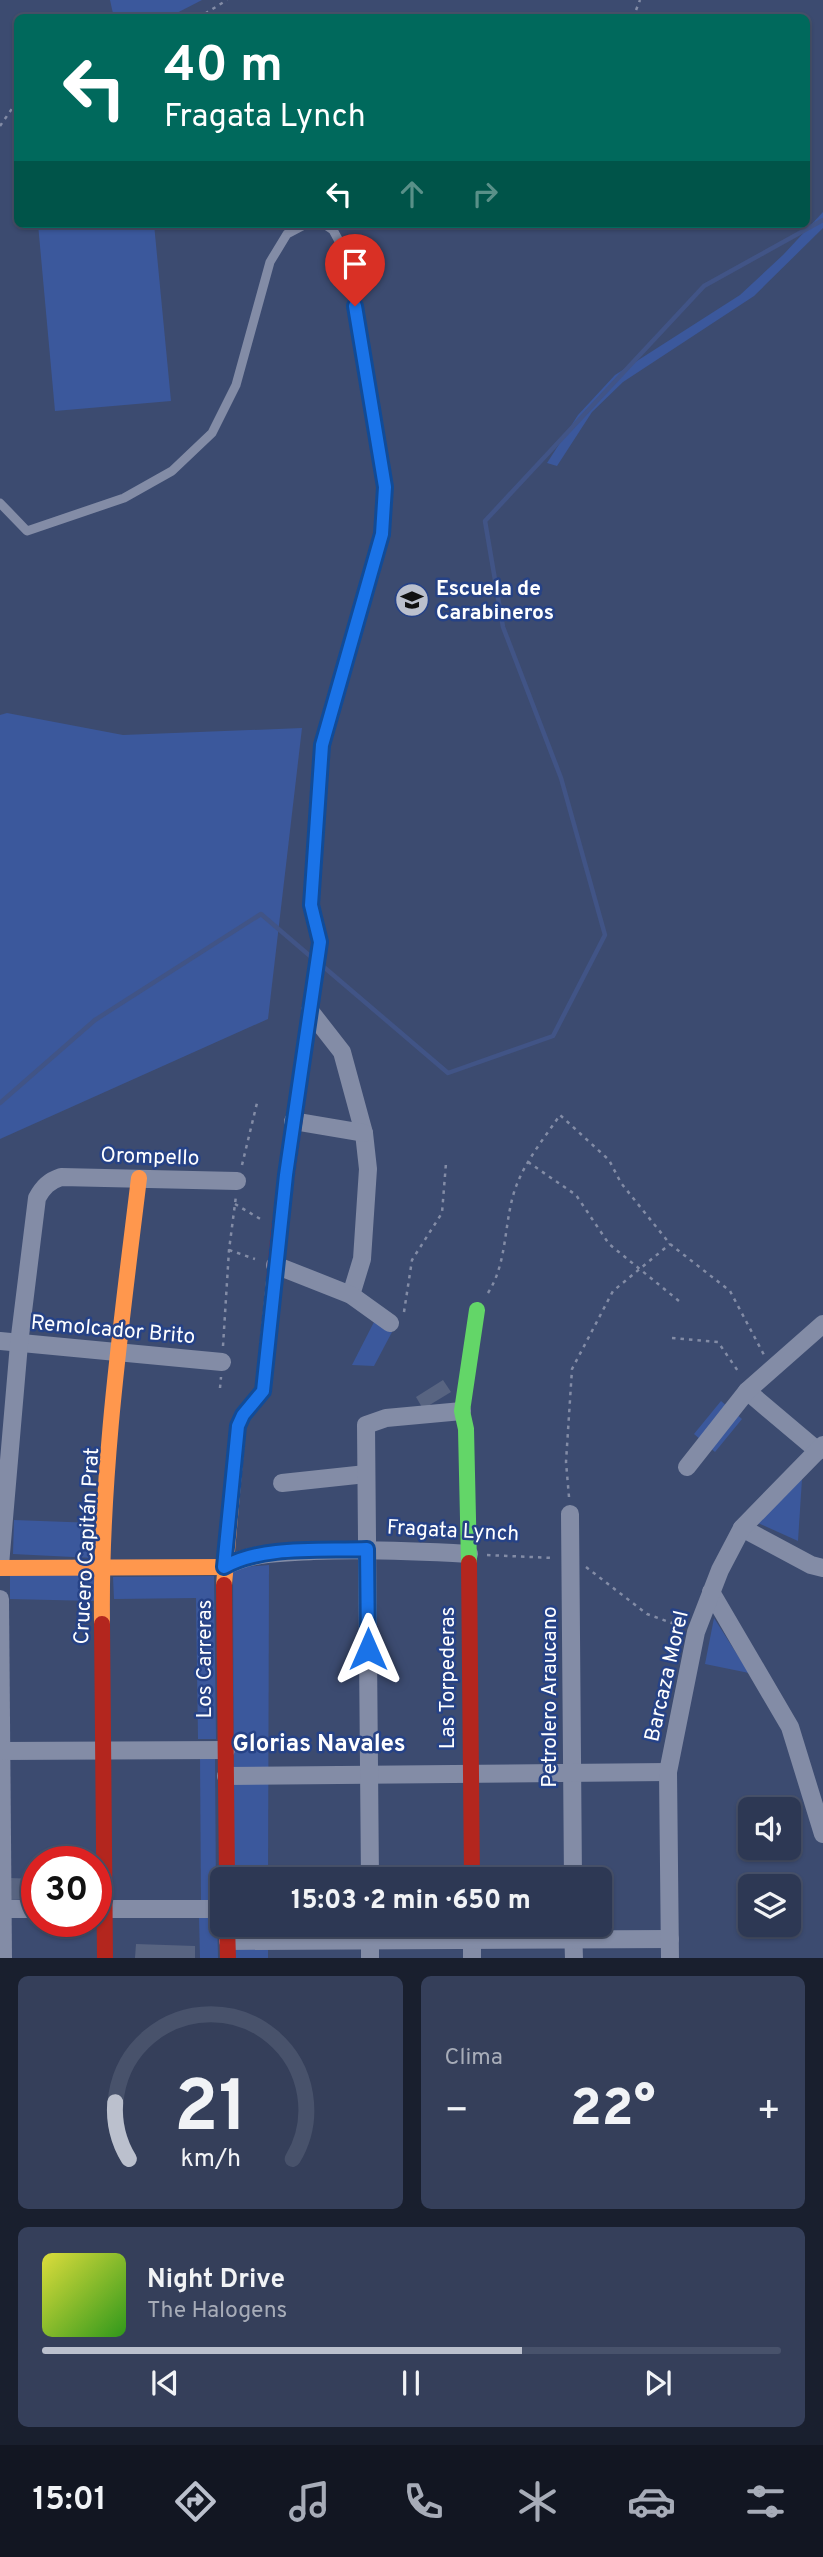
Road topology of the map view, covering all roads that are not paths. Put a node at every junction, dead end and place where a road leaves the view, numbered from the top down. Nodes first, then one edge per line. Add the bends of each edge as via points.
1 (298, 228) edge
2 (330, 228) edge
3 (0, 503) edge
4 (311, 905) joint
5 (310, 1011) junction
6 (293, 1121) junction
7 (364, 1133) junction
8 (139, 1178) junction
9 (237, 1181) road end
10 (275, 1265) junction
11 (351, 1295) junction
12 (477, 1310) road end
13 (390, 1323) road end
14 (823, 1324) edge
15 (0, 1341) edge
16 (19, 1344) junction
17 (118, 1354) junction
18 (222, 1362) road end
19 (749, 1390) junction
20 (462, 1411) junction
21 (818, 1457) edge
22 (687, 1467) dead end
23 (366, 1474) junction
24 (282, 1483) dead end
25 (570, 1514) road end
26 (742, 1528) junction
27 (367, 1549) junction
28 (469, 1554) junction
29 (0, 1567) edge
30 (224, 1567) junction
31 (102, 1568) junction
32 (823, 1568) edge
33 (710, 1592) junction
34 (0, 1599) edge
35 (103, 1750) junction
36 (226, 1750) junction
37 (1, 1751) edge
38 (668, 1772) junction
39 (572, 1773) junction
40 (471, 1774) junction
41 (369, 1775) junction
42 (226, 1776) junction
43 (823, 1834) edge
44 (101, 1846) edge
45 (227, 1867) edge
46 (370, 1867) edge
47 (472, 1867) edge
48 (573, 1867) edge
49 (1, 1909) edge
50 (21, 1909) edge
51 (112, 1909) edge
52 (210, 1909) edge
53 (612, 1935) edge
54 (103, 1937) edge
55 (421, 1937) edge
56 (472, 1937) edge
57 (573, 1937) edge
58 (670, 1939) junction
59 (228, 1941) edge
60 (370, 1941) edge
61 (3, 1958) edge
62 (105, 1958) edge
63 (472, 1958) edge
64 (573, 1958) edge
65 (670, 1958) edge

1 - 3 lane via 287,234 270,262 236,385 212,433 172,471 124,498 27,531
2 - 4 lane via 345,252 385,487 382,534 324,732
4 - 5 street, Los Carreras via 320,942
5 - 6 street, Los Carreras
5 - 7 street via 342,1052
6 - 7 street
6 - 10 street, Los Carreras
7 - 11 street via 368,1169 362,1259
8 - 9 street, Orompello
8 - 16 street, Orompello via 61,1177 43,1187 37,1198
8 - 17 street, Crucero Capitán Prat
10 - 11 street
10 - 30 street, Los Carreras via 263,1391 238,1426
11 - 13 street
12 - 20 street, Las Torpederas
14 - 19 street
15 - 16 street, Remolcador Brito
16 - 17 street, Remolcador Brito
16 - 29 street
17 - 18 street, Remolcador Brito
17 - 31 street, Crucero Capitán Prat
19 - 21 street
19 - 22 street
20 - 23 street via 386,1418 366,1425
20 - 28 street, Las Torpederas
21 - 26 street, Barcaza Morel
23 - 24 street
23 - 27 street
25 - 39 street, Petrolero Araucano
26 - 32 street
26 - 33 street, Barcaza Morel
27 - 28 street, Fragata Lynch
27 - 30 street, Fragata Lynch via 273,1553
27 - 41 street
28 - 40 street, Las Torpederas
29 - 31 street, Fragata Lynch
30 - 31 street, Fragata Lynch
30 - 36 street, Los Carreras
31 - 35 street, Crucero Capitán Prat
33 - 38 street, Barcaza Morel via 696,1632
33 - 43 street via 790,1727
34 - 37 street
35 - 36 street
35 - 37 street
35 - 44 street, Crucero Capitán Prat
36 - 42 street, Los Carreras
37 - 49 street
38 - 39 street
38 - 58 street, Barcaza Morel
39 - 40 street
39 - 48 street, Petrolero Araucano
40 - 41 street
40 - 47 street, Las Torpederas
41 - 42 street
41 - 46 street
42 - 45 street, Los Carreras
49 - 50 street
49 - 61 street
51 - 52 street
53 - 58 street
54 - 62 street, Crucero Capitán Prat
55 - 60 street
56 - 63 street
57 - 64 street
58 - 65 street, Barcaza Morel
59 - 60 street

